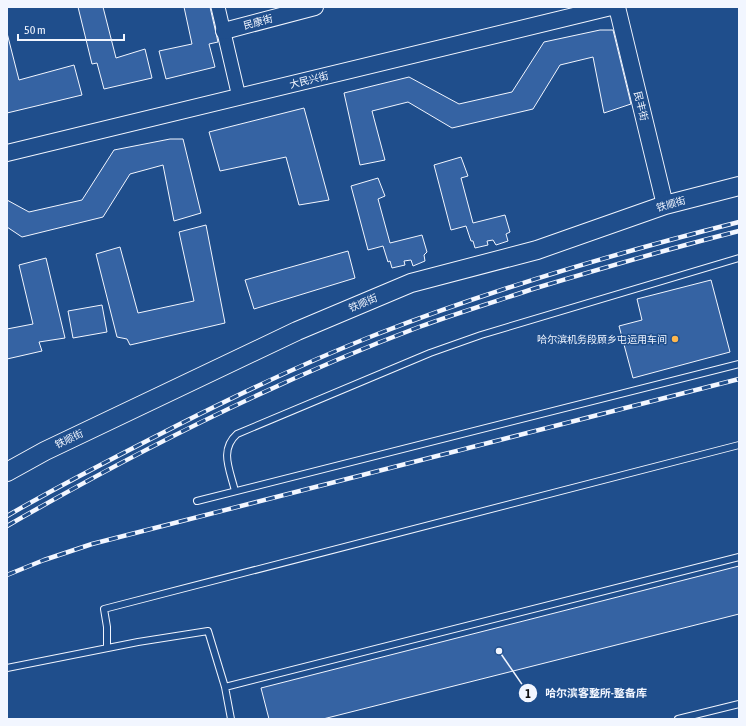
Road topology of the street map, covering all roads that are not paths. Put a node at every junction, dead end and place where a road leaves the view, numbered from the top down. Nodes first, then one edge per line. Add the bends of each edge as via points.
1 (218, 7) edge
2 (315, 7) edge
3 (612, 7) edge
4 (617, 7) edge
5 (224, 31) junction
6 (239, 97) junction
7 (7, 153) edge
8 (739, 186) edge
9 (665, 205) junction
10 (739, 258) edge
11 (739, 364) edge
12 (739, 445) edge
13 (7, 472) edge
14 (235, 491) junction
15 (197, 500) dead end
16 (739, 557) edge
17 (107, 648) junction
18 (7, 668) edge
19 (226, 687) junction
20 (739, 704) edge
21 (231, 719) edge
22 (678, 719) edge

1 - 5 street
2 - 5 street, 民康街
3 - 6 street, 大民兴街
4 - 9 street, 民丰街
5 - 6 street
6 - 7 street, 大民兴街
8 - 9 main road, 铁顺街
9 - 13 main road, 铁顺街 via 537,250 411,283 297,331 45,450
10 - 14 lane via 481,335 430,353 238,434 227,448 227,460
11 - 14 lane
12 - 17 lane via 104,610
14 - 15 lane
16 - 19 lane
17 - 18 lane
17 - 19 lane via 208,630
19 - 21 lane
20 - 22 lane

